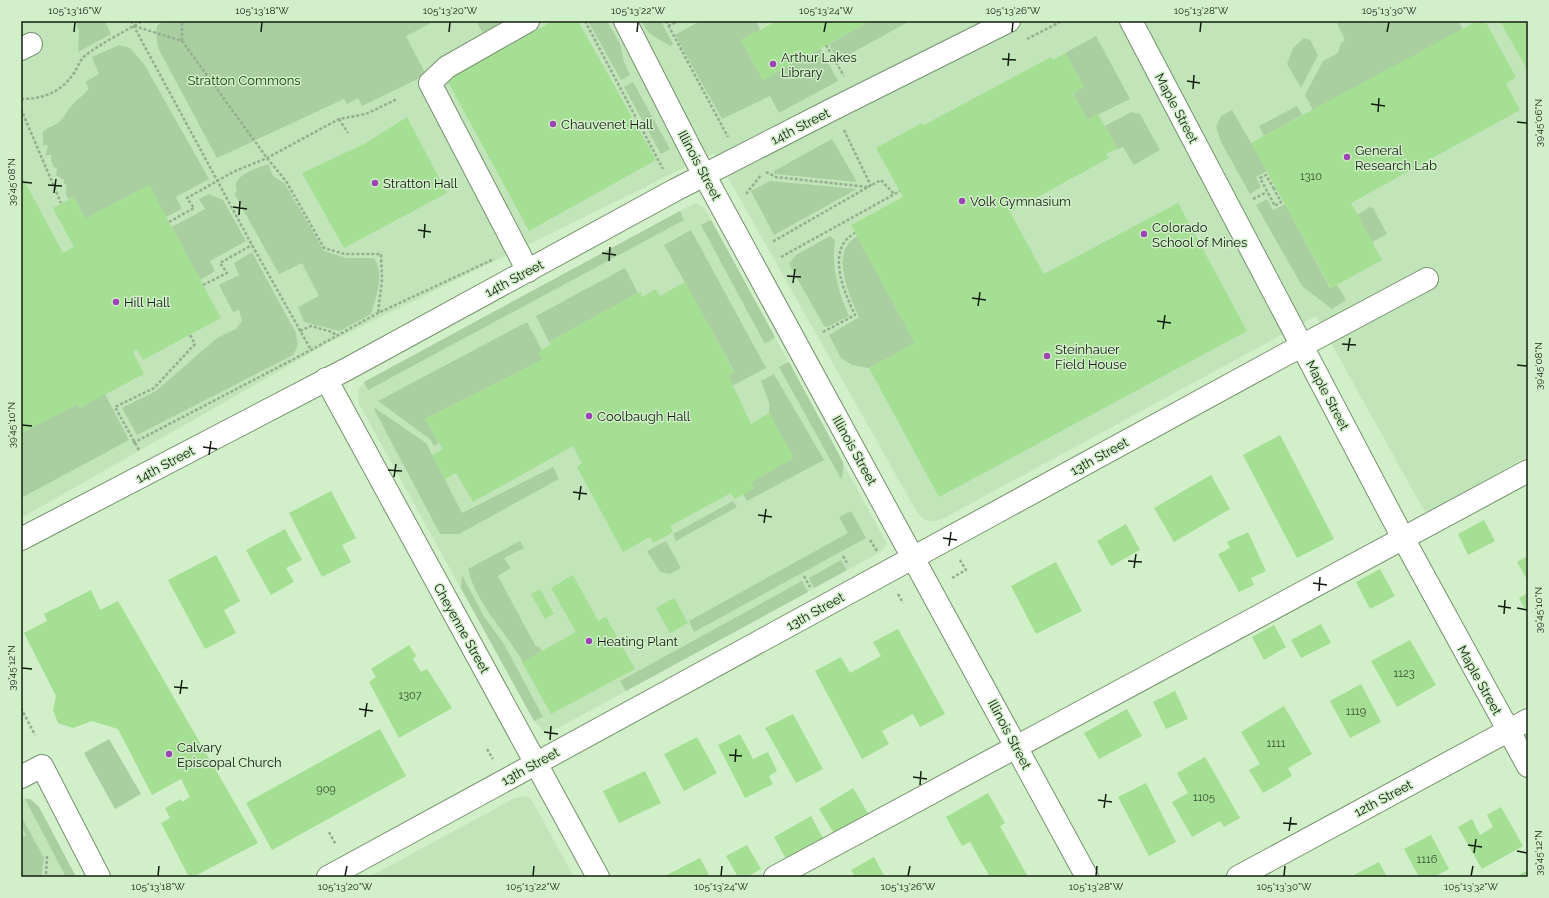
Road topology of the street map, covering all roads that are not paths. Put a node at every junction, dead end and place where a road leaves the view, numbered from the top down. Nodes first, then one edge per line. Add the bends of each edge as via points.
1 (528, 21) edge
2 (625, 21) edge
3 (1009, 21) edge
4 (1131, 21) edge
5 (705, 175) junction
6 (528, 271) junction
7 (1427, 279) dead end
8 (1302, 346) junction
9 (326, 380) junction
10 (1528, 471) edge
11 (1403, 538) junction
12 (21, 540) edge
13 (914, 558) junction
14 (1528, 720) edge
15 (1508, 731) junction
16 (1017, 746) junction
17 (536, 763) junction
18 (1528, 766) edge
19 (21, 777) edge
20 (99, 877) edge
21 (328, 877) edge
22 (598, 877) edge
23 (775, 877) edge
24 (1087, 877) edge
25 (1238, 877) edge

1 - 6 street via 447,66 430,83
2 - 5 street, Illinois Street
3 - 5 street, 14th Street
4 - 8 street, Maple Street
5 - 6 street, 14th Street
5 - 13 street, Illinois Street
6 - 9 street, 14th Street
7 - 8 street, 13th Street
8 - 11 street, Maple Street
8 - 13 street, 13th Street
9 - 12 street, 14th Street
9 - 17 street, Cheyenne Street
10 - 11 street
11 - 15 street, Maple Street
11 - 16 street
13 - 16 street, Illinois Street
13 - 17 street, 13th Street
14 - 15 street, 12th Street
15 - 18 street, Maple Street
15 - 25 street, 12th Street
16 - 23 street
16 - 24 street, Illinois Street
17 - 21 street, 13th Street
17 - 22 street, Cheyenne Street
19 - 20 street via 42,766

